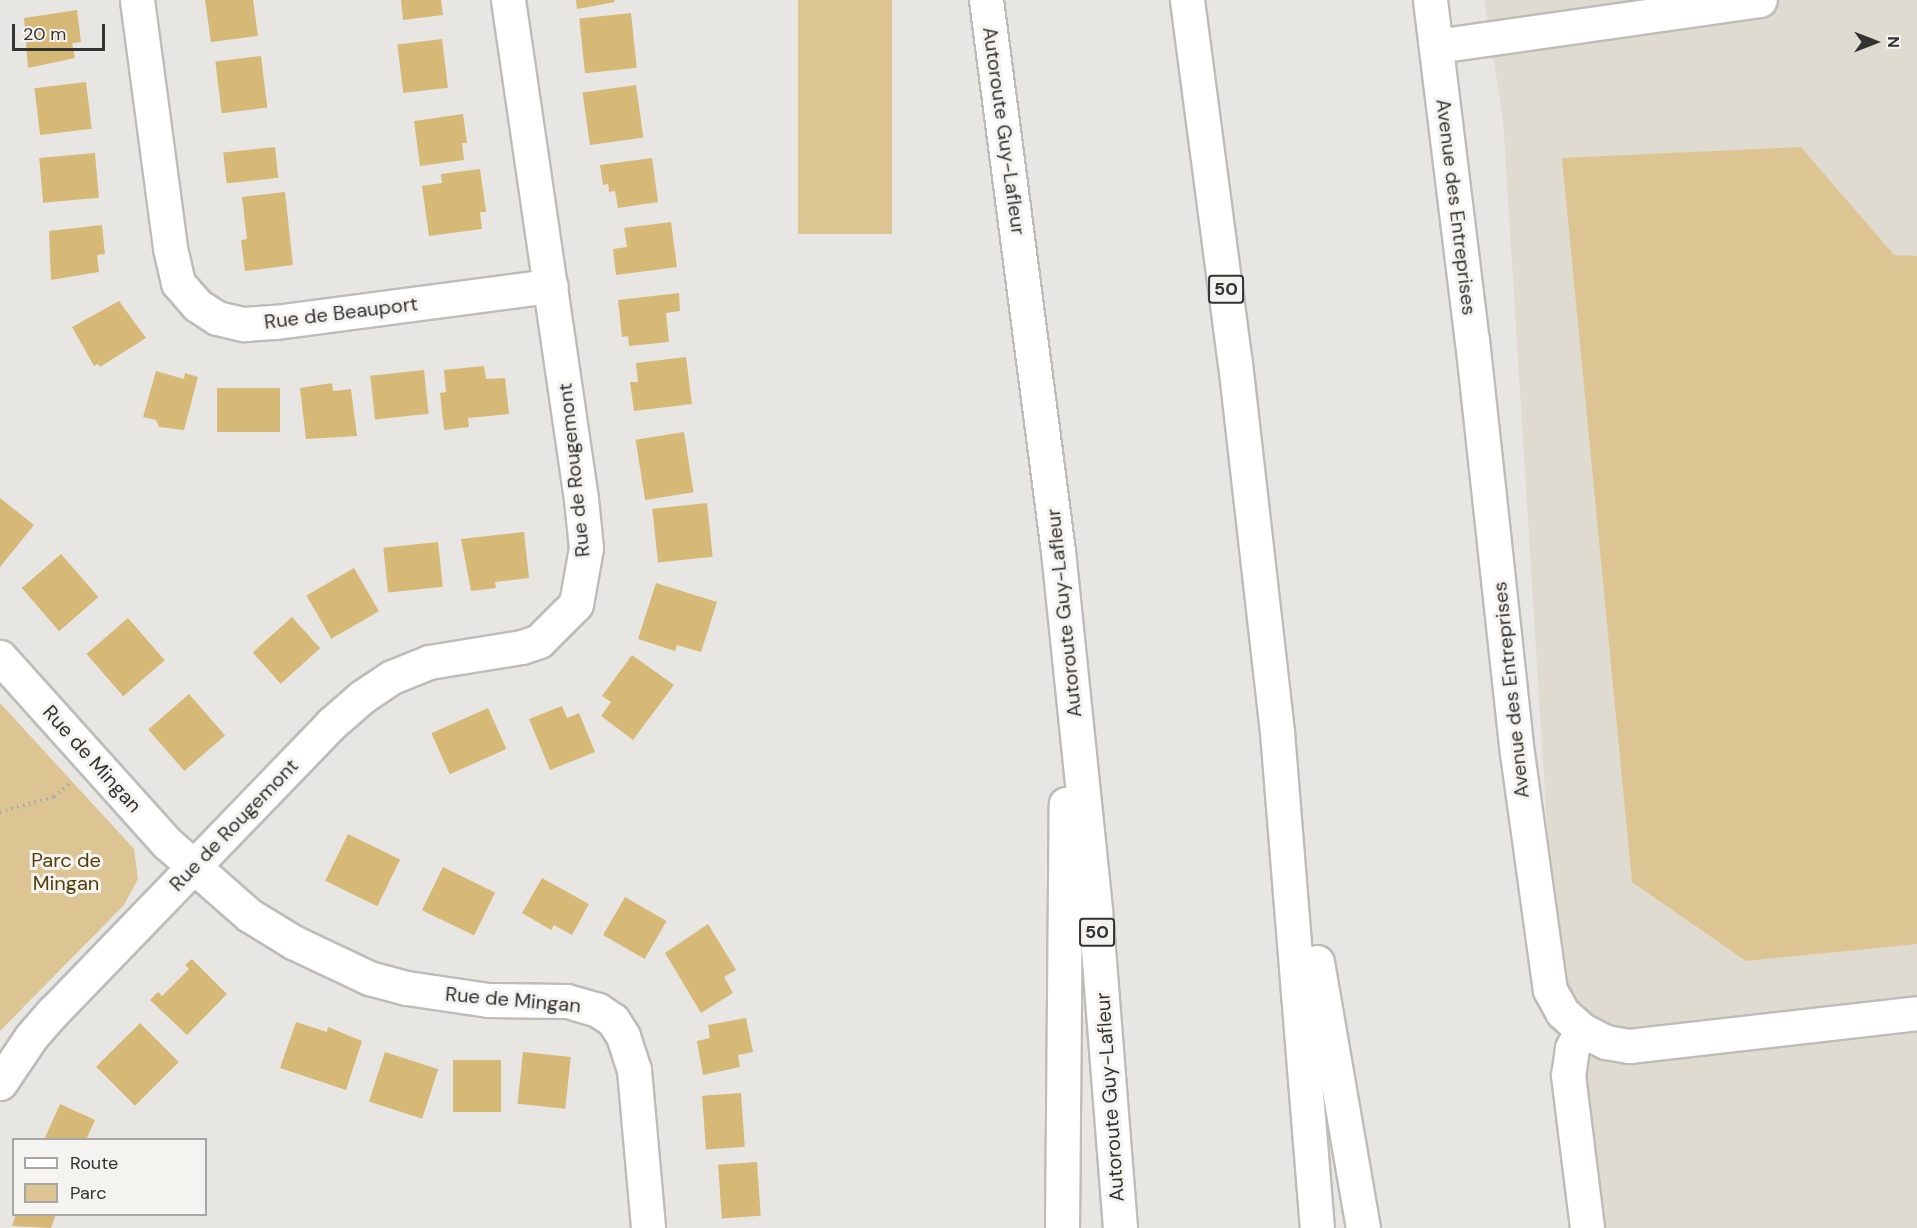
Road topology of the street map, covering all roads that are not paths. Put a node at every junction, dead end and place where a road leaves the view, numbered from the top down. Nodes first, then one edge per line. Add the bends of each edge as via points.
1 (137, 0) edge
2 (508, 0) edge
3 (986, 0) edge
4 (1187, 0) edge
5 (1430, 0) edge
6 (1760, 0) edge
7 (1436, 46) junction
8 (551, 286) junction
9 (1067, 637) junction
10 (0, 657) edge
11 (1277, 732) junction
12 (193, 868) junction
13 (1917, 1013) edge
14 (1582, 1030) junction
15 (0, 1083) edge
16 (648, 1228) edge
17 (1062, 1228) edge
18 (1120, 1228) edge
19 (1317, 1228) edge
20 (1364, 1228) edge
21 (1587, 1228) edge

1 - 8 main road, Rue de Beauport via 170,248 178,283 197,305 217,318 244,324
2 - 8 main road, Rue de Rougemont
3 - 9 main road, Autoroute Guy-Lafleur / 50 via 1023,267
4 - 11 main road, 50 via 1235,363
5 - 7 main road, Avenue des Entreprises
6 - 7 main road
7 - 14 main road, Avenue des Entreprises via 1544,965 1556,1001
8 - 12 main road, Rue de Rougemont via 586,548 576,604 539,640 522,647 429,662 392,677 362,697
9 - 17 main road
9 - 18 main road, Autoroute Guy-Lafleur / 50 via 1096,921
10 - 12 main road, Rue de Mingan
11 - 19 main road, 50
11 - 20 main road
12 - 15 main road, Rue de Rougemont via 46,1019
12 - 16 main road, Rue de Mingan via 249,915 312,952 369,978 446,996 582,1004 613,1020 623,1036 634,1070
13 - 14 main road, Avenue des Entreprises via 1629,1046 1606,1042
14 - 21 main road via 1572,1047 1568,1075

